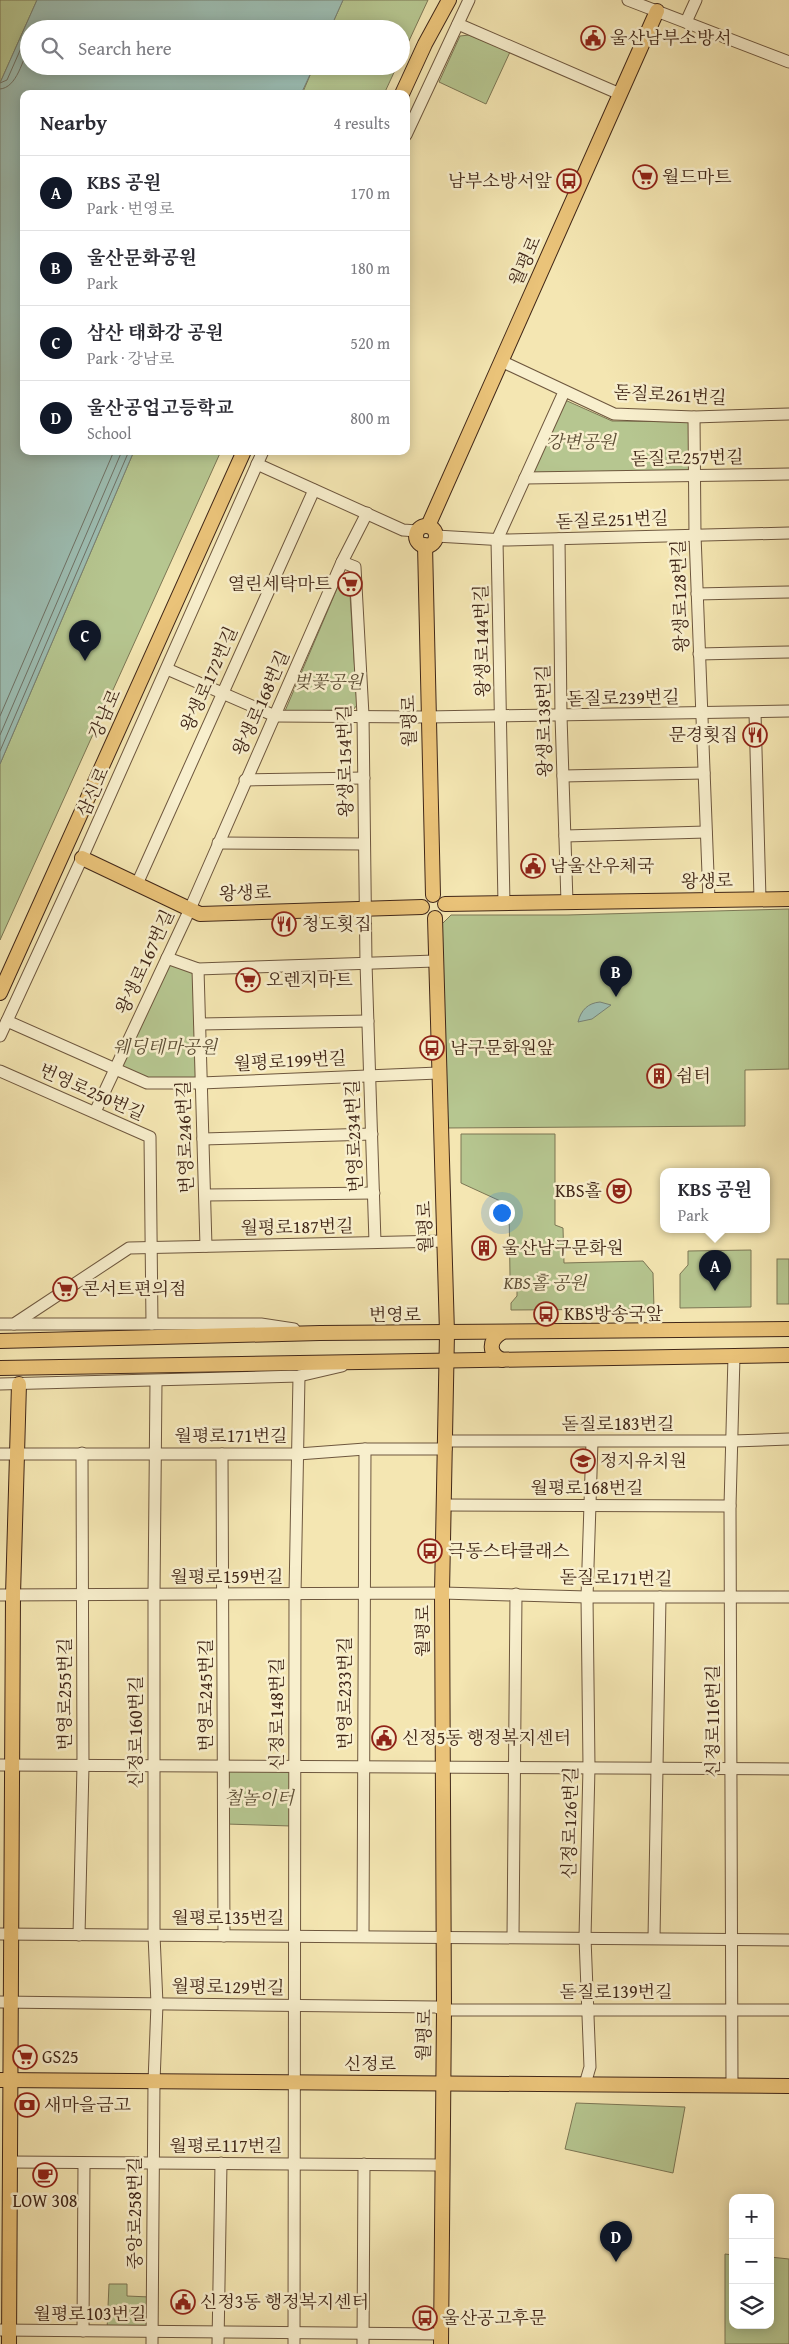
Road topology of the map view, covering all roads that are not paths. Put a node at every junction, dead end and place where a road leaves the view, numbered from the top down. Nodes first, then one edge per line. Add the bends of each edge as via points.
1 (449, 0) edge
2 (469, 0) edge
3 (628, 0) edge
4 (696, 0) edge
5 (657, 11) junction
6 (686, 22) junction
7 (458, 24) junction
8 (789, 62) edge
9 (404, 90) edge
10 (620, 94) junction
11 (410, 126) edge
12 (501, 361) junction
13 (564, 392) junction
14 (789, 414) edge
15 (694, 417) junction
16 (242, 455) edge
17 (261, 455) edge
18 (257, 464) junction
19 (789, 474) edge
20 (694, 476) junction
21 (526, 478) junction
22 (314, 490) junction
23 (366, 513) junction
24 (427, 531) junction
25 (789, 533) edge
26 (695, 535) junction
27 (559, 539) junction
28 (498, 540) junction
29 (342, 562) junction
30 (789, 592) edge
31 (697, 594) junction
32 (789, 652) edge
33 (699, 654) junction
34 (167, 669) junction
35 (222, 693) junction
36 (789, 712) edge
37 (755, 713) junction
38 (702, 714) junction
39 (363, 715) junction
40 (275, 716) junction
41 (502, 716) junction
42 (561, 716) junction
43 (427, 717) junction
44 (704, 773) junction
45 (563, 776) junction
46 (364, 778) junction
47 (245, 780) junction
48 (706, 832) junction
49 (565, 836) junction
50 (218, 843) junction
51 (364, 844) junction
52 (82, 858) junction
53 (137, 884) junction
54 (433, 895) junction
55 (760, 899) junction
56 (789, 899) edge
57 (709, 900) junction
58 (567, 902) junction
59 (445, 904) junction
60 (504, 904) junction
61 (422, 907) junction
62 (190, 908) junction
63 (365, 908) junction
64 (435, 918) junction
65 (167, 958) junction
66 (435, 961) junction
67 (366, 963) junction
68 (198, 969) junction
69 (0, 993) edge
70 (7, 1021) junction
71 (368, 1021) junction
72 (200, 1024) junction
73 (0, 1036) edge
74 (115, 1069) junction
75 (0, 1071) edge
76 (438, 1073) junction
77 (370, 1075) junction
78 (201, 1083) junction
79 (95, 1112) junction
80 (372, 1134) junction
81 (203, 1139) junction
82 (374, 1193) junction
83 (204, 1195) junction
84 (445, 1241) junction
85 (375, 1242) junction
86 (206, 1246) junction
87 (150, 1248) junction
88 (0, 1324) edge
89 (14, 1324) junction
90 (152, 1324) junction
91 (789, 1329) edge
92 (320, 1333) junction
93 (501, 1333) junction
94 (447, 1334) junction
95 (0, 1341) edge
96 (789, 1355) edge
97 (734, 1356) junction
98 (502, 1360) junction
99 (447, 1361) junction
100 (359, 1362) junction
101 (0, 1368) edge
102 (299, 1376) junction
103 (156, 1382) junction
104 (0, 1384) edge
105 (18, 1384) junction
106 (789, 1438) edge
107 (733, 1441) junction
108 (592, 1442) junction
109 (446, 1445) junction
110 (365, 1449) junction
111 (82, 1453) junction
112 (155, 1453) junction
113 (0, 1454) edge
114 (16, 1454) junction
115 (222, 1454) junction
116 (298, 1454) junction
117 (445, 1505) junction
118 (591, 1506) junction
119 (730, 1506) junction
120 (442, 1593) junction
121 (295, 1594) junction
122 (363, 1594) junction
123 (516, 1594) junction
124 (7, 1595) edge
125 (82, 1595) junction
126 (154, 1595) junction
127 (223, 1595) junction
128 (587, 1596) junction
129 (660, 1597) junction
130 (730, 1597) junction
131 (789, 1597) edge
132 (6, 1765) edge
133 (82, 1766) junction
134 (154, 1766) junction
135 (223, 1766) junction
136 (294, 1767) junction
137 (363, 1767) junction
138 (442, 1767) junction
139 (513, 1767) junction
140 (589, 1768) junction
141 (657, 1768) junction
142 (731, 1768) junction
143 (789, 1769) edge
144 (6, 1935) edge
145 (79, 1935) junction
146 (154, 1935) junction
147 (224, 1936) junction
148 (294, 1936) junction
149 (363, 1936) junction
150 (444, 1937) junction
151 (513, 1937) junction
152 (585, 1938) junction
153 (654, 1938) junction
154 (789, 1940) edge
155 (731, 1941) junction
156 (6, 2002) edge
157 (157, 2004) junction
158 (295, 2005) junction
159 (444, 2010) junction
160 (589, 2010) junction
161 (730, 2010) junction
162 (789, 2010) edge
163 (4, 2082) edge
164 (154, 2082) junction
165 (294, 2082) junction
166 (442, 2083) junction
167 (585, 2084) junction
168 (732, 2086) junction
169 (789, 2086) edge
170 (10, 2162) junction
171 (84, 2163) junction
172 (153, 2163) junction
173 (220, 2163) junction
174 (294, 2164) junction
175 (364, 2164) junction
176 (442, 2165) junction
177 (83, 2331) junction
178 (152, 2332) junction
179 (6, 2335) edge
180 (218, 2338) edge
181 (294, 2338) edge
182 (363, 2339) edge
183 (441, 2339) edge
184 (152, 2344) edge

1 - 9 main road
2 - 7 street
3 - 5 street
4 - 6 street
5 - 6 street
5 - 10 main road, 월평로
6 - 8 street
7 - 10 street
7 - 11 street
10 - 12 main road, 월평로
12 - 13 street, 돋질로261번길
12 - 24 main road, 월평로
13 - 15 street, 돋질로261번길 via 614,414
13 - 21 street, 왕생로144번길
14 - 15 street, 돋질로261번길
15 - 20 street, 왕생로128번길
16 - 69 main road, 강남로
17 - 18 street, 삼신로
18 - 22 street, 돋질로251번길
18 - 34 street, 삼신로
19 - 20 street, 돋질로257번길
20 - 21 street, 돋질로257번길
20 - 26 street, 왕생로128번길
21 - 28 street, 왕생로144번길
22 - 23 street, 돋질로251번길
22 - 35 street, 왕생로172번길
23 - 24 street, 돋질로251번길 via 403,530
23 - 29 street, 왕생로168번길
24 - 28 street, 돋질로251번길
24 - 43 main road, 월평로 via 418,542 425,545
25 - 26 street, 돋질로251번길
26 - 27 street, 돋질로251번길
26 - 31 street, 왕생로128번길
27 - 28 street, 돋질로251번길
27 - 42 street, 왕생로138번길
28 - 41 street, 왕생로144번길
29 - 39 street, 왕생로154번길 via 355,567
29 - 40 street, 왕생로168번길
30 - 31 street
31 - 33 street, 왕생로128번길
32 - 33 street
33 - 38 street, 왕생로128번길
34 - 35 street
34 - 52 street, 삼신로
35 - 40 street
35 - 53 street, 왕생로172번길
36 - 37 street, 돋질로239번길
37 - 38 street, 돋질로239번길
37 - 55 street
38 - 42 street, 돋질로239번길
38 - 44 street, 왕생로128번길
39 - 40 street, 돋질로239번길
39 - 43 street, 돋질로239번길
39 - 46 street, 왕생로154번길
40 - 47 street, 왕생로168번길
41 - 42 street, 돋질로239번길
41 - 43 street, 돋질로239번길
41 - 60 street, 왕생로144번길
42 - 45 street, 왕생로138번길
43 - 54 main road, 월평로
44 - 45 street
44 - 48 street, 왕생로128번길
45 - 49 street, 왕생로138번길
46 - 47 street
46 - 51 street, 왕생로154번길
47 - 50 street, 왕생로168번길
48 - 49 street
48 - 57 street, 왕생로128번길
49 - 58 street, 왕생로138번길
50 - 51 street
50 - 62 street, 왕생로168번길
51 - 63 street, 왕생로154번길
52 - 53 main road, 왕생로
52 - 70 street, 삼신로
53 - 62 main road, 왕생로
54 - 59 main road
54 - 61 main road via 424,900
55 - 56 main road, 왕생로
55 - 57 main road, 왕생로
57 - 58 main road, 왕생로
58 - 60 main road, 왕생로
59 - 60 main road, 왕생로
59 - 64 main road via 443,912
61 - 63 main road, 왕생로
61 - 64 main road via 427,916
62 - 63 main road, 왕생로 via 200,914
62 - 65 street, 왕생로167번길
63 - 67 street, 번영로234번길
64 - 66 main road, 월평로
65 - 68 street
65 - 74 street, 왕생로167번길
66 - 67 street
66 - 76 main road, 월평로
67 - 68 street
67 - 71 street, 번영로234번길
68 - 72 street, 번영로246번길
70 - 73 street, 삼신로
70 - 74 street, 월평로199번길
71 - 72 street
71 - 77 street, 번영로234번길
72 - 78 street, 번영로246번길
74 - 78 street, 월평로199번길 via 148,1083
74 - 79 street, 왕생로167번길
75 - 79 street, 번영로250번길
76 - 77 street, 월평로199번길
76 - 84 main road, 월평로
77 - 78 street, 월평로199번길
77 - 80 street, 번영로234번길
78 - 81 street, 번영로246번길
79 - 87 street, 번영로250번길 via 150,1136
80 - 81 street
80 - 82 street, 번영로234번길
81 - 83 street, 번영로246번길
82 - 83 street
82 - 85 street, 번영로234번길
83 - 86 street, 번영로246번길
84 - 85 street, 월평로187번길
84 - 94 main road, 월평로
85 - 86 street, 월평로187번길
86 - 87 street, 월평로187번길
87 - 89 street via 129,1248
87 - 90 street, 번영로250번길
88 - 89 street
89 - 90 street
90 - 92 street via 260,1324
91 - 93 main road, 번영로
92 - 94 main road, 번영로
92 - 95 main road, 번영로
93 - 94 main road, 번영로
93 - 98 main road via 491,1346 496,1357
94 - 99 main road, 월평로
96 - 97 main road
97 - 98 main road
97 - 107 street, 신정로116번길
98 - 99 main road
99 - 100 main road
99 - 109 main road, 월평로
100 - 101 main road
100 - 102 street
102 - 103 street
102 - 116 street, 신정로148번길
103 - 105 street
103 - 112 street, 신정로160번길
104 - 105 street
105 - 114 main road
106 - 107 street, 돋질로183번길
107 - 108 street, 돋질로183번길
107 - 119 street, 신정로116번길
108 - 109 street, 돋질로183번길
108 - 118 street, 신정로126번길
109 - 110 street, 월평로171번길
109 - 117 main road, 월평로
110 - 116 street, 월평로171번길
110 - 122 street, 번영로233번길
111 - 112 street, 월평로171번길
111 - 114 street, 월평로171번길
111 - 125 street, 번영로255번길
112 - 115 street, 월평로171번길
112 - 126 street, 신정로160번길
113 - 114 street, 월평로171번길
114 - 124 main road
115 - 116 street, 월평로171번길
115 - 127 street, 번영로245번길
116 - 121 street, 신정로148번길
117 - 118 street, 월평로168번길
117 - 120 main road, 월평로
118 - 119 street, 월평로168번길
118 - 128 street, 신정로126번길
119 - 130 street, 신정로116번길
120 - 122 street, 월평로159번길
120 - 123 street, 돋질로171번길
120 - 138 main road, 월평로
121 - 122 street, 월평로159번길
121 - 127 street, 월평로159번길
121 - 136 street, 신정로148번길
122 - 137 street, 번영로233번길
123 - 128 street, 돋질로171번길
123 - 139 street
124 - 125 street, 월평로159번길
124 - 132 main road
125 - 126 street, 월평로159번길
125 - 133 street, 번영로255번길
126 - 127 street, 월평로159번길
126 - 134 street, 신정로160번길
127 - 135 street, 번영로245번길
128 - 129 street, 돋질로171번길
128 - 140 street, 신정로126번길
129 - 130 street, 돋질로171번길
129 - 141 street
130 - 131 street, 돋질로171번길
130 - 142 street, 신정로116번길
132 - 133 street
132 - 144 main road
133 - 134 street
133 - 145 street, 번영로255번길
134 - 135 street
134 - 146 street, 신정로160번길
135 - 136 street
135 - 147 street, 번영로245번길
136 - 137 street
136 - 148 street, 신정로148번길
137 - 138 street
137 - 149 street, 번영로233번길
138 - 139 street
138 - 150 main road, 월평로
139 - 140 street
139 - 151 street
140 - 141 street
140 - 152 street, 신정로126번길
141 - 142 street
141 - 153 street
142 - 143 street
142 - 155 street, 신정로116번길
144 - 145 street, 월평로135번길
144 - 156 main road
145 - 146 street, 월평로135번길
146 - 147 street, 월평로135번길
146 - 157 street, 신정로160번길
147 - 148 street, 월평로135번길
148 - 149 street, 월평로135번길
148 - 158 street, 신정로148번길
149 - 150 street, 월평로135번길
150 - 151 street, 월평로135번길
150 - 159 main road, 월평로
151 - 152 street, 월평로135번길
152 - 153 street, 월평로135번길
152 - 160 street, 신정로126번길
153 - 155 street, 월평로135번길
154 - 155 street, 월평로135번길
155 - 161 street, 신정로116번길
156 - 157 street, 월평로129번길
156 - 163 main road
157 - 158 street, 월평로129번길
157 - 164 street, 신정로160번길
158 - 159 street, 월평로129번길 via 436,2007
158 - 165 street, 신정로148번길
159 - 160 street, 돋질로139번길
159 - 166 main road, 월평로
160 - 161 street, 돋질로139번길
160 - 167 street, 신정로126번길 via 590,2067
161 - 162 street, 돋질로139번길
161 - 168 street, 신정로116번길
163 - 164 main road, 신정로
163 - 170 main road
164 - 165 main road, 신정로
164 - 172 street, 중앙로258번길
165 - 166 main road, 신정로
165 - 174 street, 신정로148번길
166 - 167 main road, 신정로
166 - 176 main road, 월평로
167 - 168 main road, 신정로
168 - 169 main road, 신정로
170 - 171 street, 월평로117번길
170 - 179 main road
171 - 172 street, 월평로117번길
171 - 177 street
172 - 173 street, 월평로117번길
172 - 178 street, 중앙로258번길
173 - 174 street, 월평로117번길
173 - 180 street
174 - 175 street, 월평로117번길
174 - 181 street, 신정로148번길
175 - 176 street, 월평로117번길
175 - 182 street
176 - 183 main road, 월평로
177 - 178 street, 월평로103번길
177 - 179 street, 월평로103번길
178 - 180 street, 월평로103번길
178 - 184 street, 중앙로258번길
180 - 181 street, 월평로103번길
181 - 182 street, 월평로103번길
182 - 183 street, 월평로103번길

